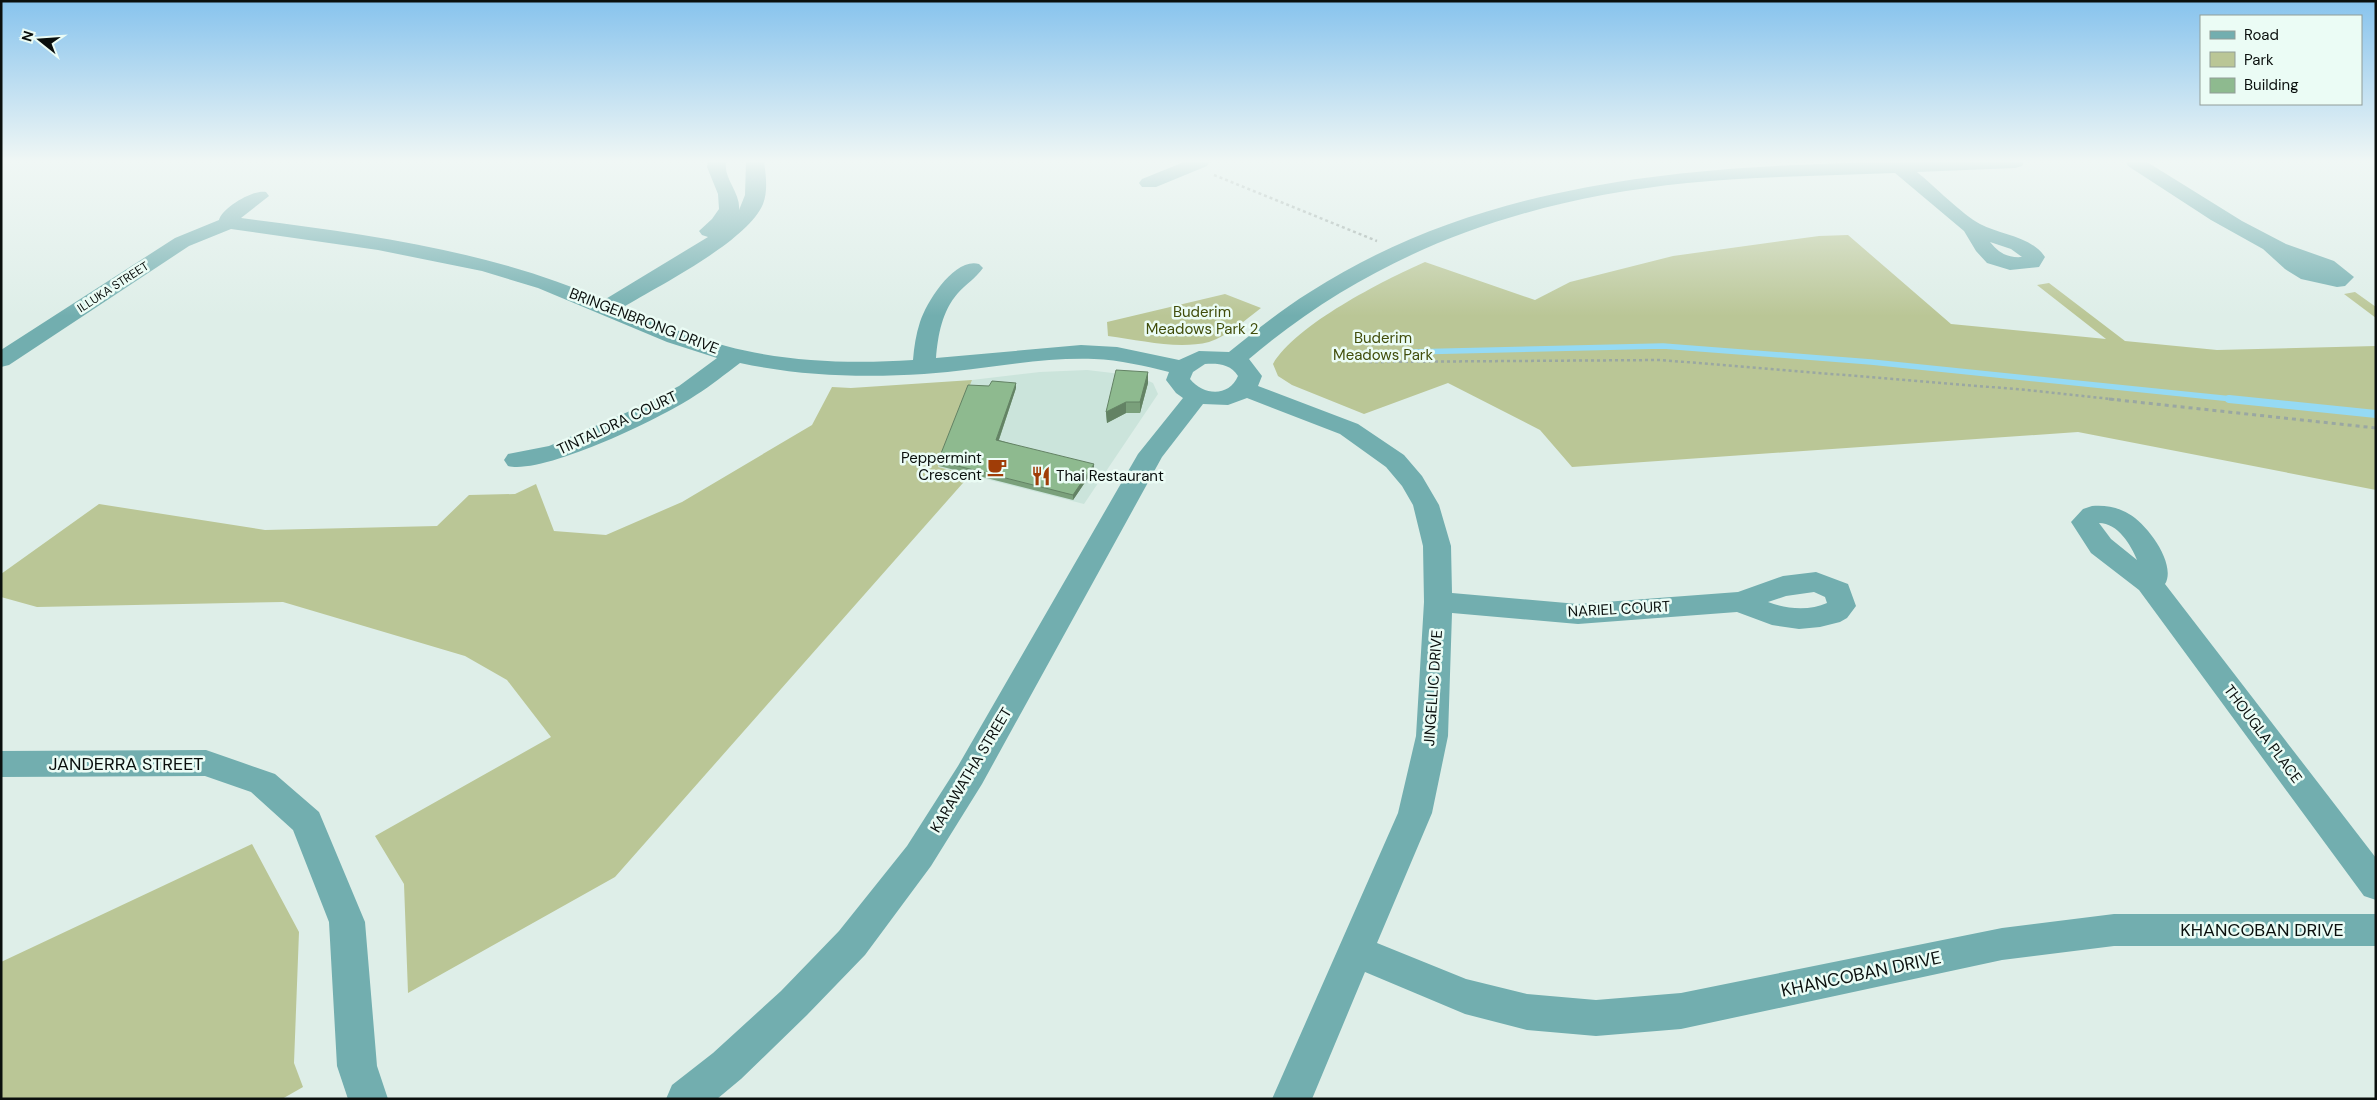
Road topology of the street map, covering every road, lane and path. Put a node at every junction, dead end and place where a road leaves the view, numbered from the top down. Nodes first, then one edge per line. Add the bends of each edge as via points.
1 (234, 213) edge
2 (728, 213) edge
3 (746, 213) edge
4 (1312, 213) edge
5 (1504, 213) edge
6 (1955, 213) edge
7 (2215, 213) edge
8 (230, 223) junction
9 (1972, 228) dead end
10 (1385, 244) dead end
11 (2271, 244) dead end
12 (972, 268) dead end
13 (597, 304) junction
14 (736, 355) junction
15 (1, 360) edge
16 (1234, 360) junction
17 (1369, 362) dead end
18 (924, 367) junction
19 (1182, 368) junction
20 (1244, 389) junction
21 (1197, 396) junction
22 (2376, 428) edge
23 (517, 460) dead end
24 (2149, 583) dead end
25 (1438, 602) junction
26 (1740, 602) dead end
27 (1, 764) edge
28 (2376, 885) edge
29 (2376, 930) edge
30 (1357, 952) junction
31 (368, 1099) edge
32 (686, 1099) edge
33 (1292, 1099) edge

1 - 8 street via 229,218
2 - 13 street via 724,220
3 - 13 street via 741,222 718,239
4 - 10 path
5 - 16 street via 1429,239 1370,264 1313,297 1266,331
6 - 9 street
7 - 11 street
8 - 13 street, BRINGENBRONG DRIVE via 479,263
8 - 15 street, ILLUKA STREET via 182,242
12 - 18 street via 946,291 935,309 928,325
13 - 14 street, BRINGENBRONG DRIVE via 696,344
14 - 18 street, BRINGENBRONG DRIVE via 831,368
14 - 23 street, TINTALDRA COURT via 687,390 639,416 555,453
16 - 19 street via 1199,358
16 - 20 street via 1250,376
17 - 22 path via 1661,360 2027,390
18 - 19 street, BRINGENBRONG DRIVE via 1055,353 1096,352 1140,357
19 - 21 street via 1178,380 1188,392
20 - 21 street via 1218,399
20 - 25 street, JINGELLIC DRIVE via 1349,429 1395,461 1413,482 1426,505 1437,546
21 - 32 street, KARAWATHA STREET via 1151,454 970,775 919,856 833,963 727,1066
24 - 28 street, THOUGLA PLACE
25 - 26 street, NARIEL COURT via 1578,614
25 - 30 street, JINGELLIC DRIVE via 1432,736 1415,814
27 - 31 street, JANDERRA STREET via 206,763 263,783 307,822 347,922 357,1066
29 - 30 street, KHANCOBAN DRIVE via 2114,930 2002,944 1682,1011 1596,1018 1527,1012 1465,996
30 - 33 street, JINGELLIC DRIVE

